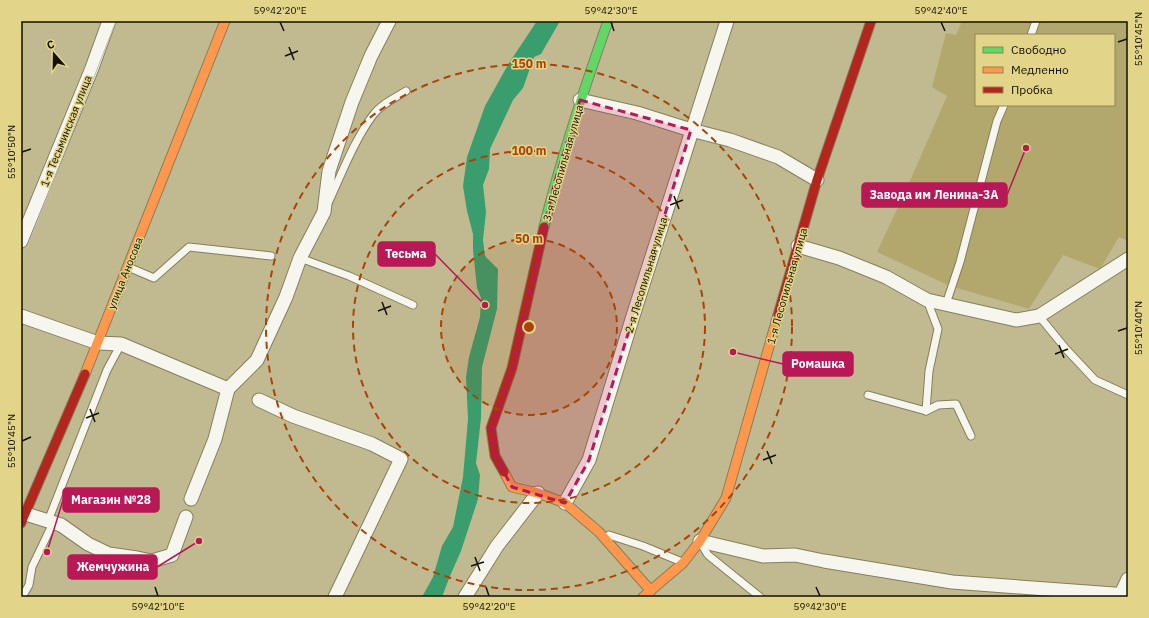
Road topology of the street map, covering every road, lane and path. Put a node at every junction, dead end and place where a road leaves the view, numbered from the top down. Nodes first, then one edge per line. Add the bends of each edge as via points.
1 (109, 21) edge
2 (225, 21) edge
3 (389, 21) edge
4 (608, 21) edge
5 (727, 21) edge
6 (871, 21) edge
7 (1036, 21) edge
8 (1031, 34) edge
9 (406, 91) dead end
10 (580, 100) junction
11 (1004, 106) edge
12 (691, 130) junction
13 (817, 180) junction
14 (324, 212) junction
15 (21, 241) edge
16 (798, 246) junction
17 (271, 256) dead end
18 (300, 258) junction
19 (1128, 259) edge
20 (128, 267) junction
21 (927, 300) junction
22 (946, 304) junction
23 (413, 305) dead end
24 (21, 316) edge
25 (1039, 316) junction
26 (98, 343) junction
27 (121, 344) junction
28 (228, 389) junction
29 (868, 395) dead end
30 (1128, 395) edge
31 (259, 400) dead end
32 (926, 410) junction
33 (971, 436) dead end
34 (538, 494) junction
35 (191, 499) dead end
36 (565, 503) junction
37 (186, 517) dead end
38 (23, 519) edge
39 (51, 522) junction
40 (599, 532) junction
41 (700, 541) junction
42 (683, 563) junction
43 (1128, 579) edge
44 (647, 594) edge
45 (1123, 595) edge
46 (22, 597) edge
47 (335, 597) edge
48 (465, 597) edge
49 (760, 597) edge

1 - 15 street, 1-я Тесьминская улица
2 - 20 street, улица Аносова
3 - 14 street via 352,102 329,171
4 - 10 street, 3-я Лесопильная улица
5 - 12 street, 2-я Лесопильная улица
6 - 13 street, 1-я Лесопильная улица
7 - 8 lane
9 - 14 lane via 374,114 354,148
10 - 12 street via 637,113
10 - 34 street, 3-я Лесопильная улица via 555,181 512,368 491,428 495,456 512,487
11 - 22 lane via 997,121 960,262
12 - 13 street via 730,140 778,157
12 - 36 street, 2-я Лесопильная улица via 589,460
13 - 16 street, 1-я Лесопильная улица
14 - 18 street
16 - 21 street via 839,258 886,277
16 - 41 street, 1-я Лесопильная улица via 726,498
17 - 20 lane via 189,247 154,278
18 - 23 lane via 349,276
18 - 28 street via 286,297 257,360
19 - 25 street
20 - 26 street, улица Аносова
21 - 22 street
21 - 32 lane via 938,329 929,371
22 - 25 street via 1016,320
24 - 26 street
25 - 30 lane via 1095,380
26 - 27 street
26 - 38 street, улица Аносова
27 - 28 street
27 - 39 lane via 107,370
28 - 35 street via 215,439
29 - 32 lane
31 - 47 street via 293,416 372,444 400,459
32 - 33 lane via 938,405 956,404
34 - 36 street, 3-я Лесопильная улица
34 - 48 street via 497,546
36 - 40 street
37 - 39 street via 172,555 152,561 109,554 88,544 61,525
38 - 39 street
39 - 46 lane
40 - 42 lane via 643,546
40 - 44 street
41 - 42 street, 1-я Лесопильная улица
41 - 45 street via 763,556 796,555 952,582
41 - 49 lane via 708,555
42 - 44 street, 1-я Лесопильная улица
43 - 45 street

